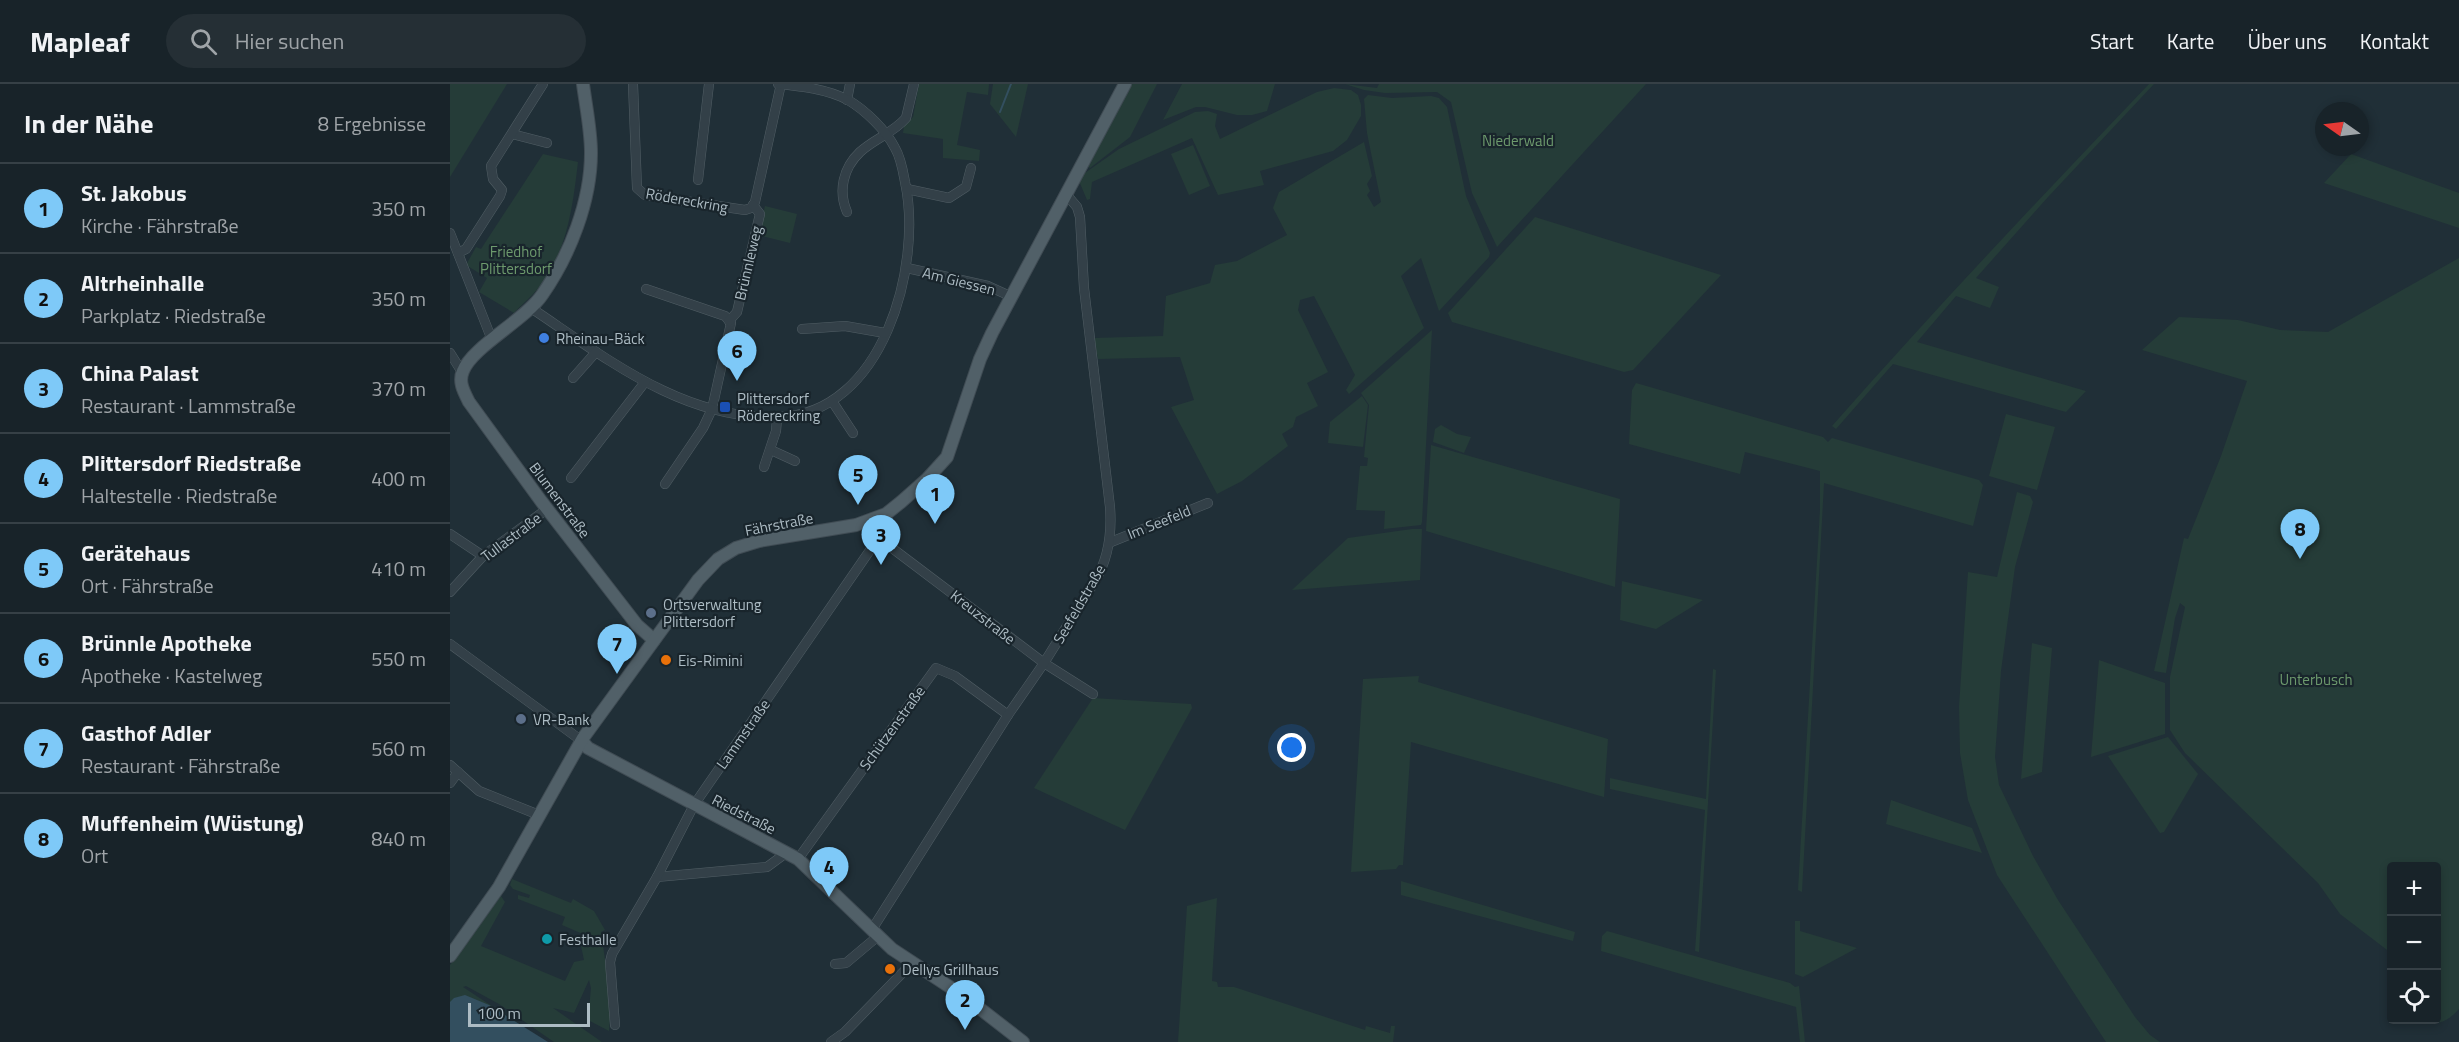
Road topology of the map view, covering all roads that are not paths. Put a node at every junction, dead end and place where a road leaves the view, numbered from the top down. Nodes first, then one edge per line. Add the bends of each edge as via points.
1 (543, 84) edge
2 (583, 84) edge
3 (633, 84) edge
4 (709, 84) edge
5 (780, 84) edge
6 (850, 84) edge
7 (914, 84) edge
8 (1125, 84) edge
9 (847, 100) junction
10 (512, 134) junction
11 (885, 135) junction
12 (547, 143) dead end
13 (971, 168) dead end
14 (698, 180) dead end
15 (907, 189) junction
16 (1066, 194) junction
17 (753, 205) junction
18 (847, 212) dead end
19 (450, 233) edge
20 (458, 253) junction
21 (907, 268) junction
22 (646, 289) dead end
23 (1010, 296) junction
24 (531, 308) junction
25 (729, 321) junction
26 (802, 329) dead end
27 (885, 333) junction
28 (492, 340) junction
29 (596, 352) junction
30 (450, 353) edge
31 (458, 375) edge
32 (573, 378) dead end
33 (645, 382) junction
34 (832, 401) junction
35 (712, 409) junction
36 (777, 418) junction
37 (853, 433) dead end
38 (771, 450) junction
39 (795, 461) dead end
40 (764, 467) dead end
41 (571, 478) dead end
42 (665, 484) dead end
43 (1208, 503) dead end
44 (548, 509) junction
45 (873, 520) junction
46 (450, 534) edge
47 (876, 536) junction
48 (1110, 542) junction
49 (483, 556) junction
50 (450, 592) edge
51 (654, 640) junction
52 (450, 644) edge
53 (1044, 663) junction
54 (1093, 694) dead end
55 (1008, 715) junction
56 (582, 741) junction
57 (450, 765) edge
58 (458, 772) junction
59 (450, 783) edge
60 (694, 805) junction
61 (539, 815) junction
62 (786, 853) junction
63 (798, 859) junction
64 (657, 877) junction
65 (874, 934) junction
66 (450, 956) edge
67 (912, 963) junction
68 (835, 964) dead end
69 (615, 1025) dead end
70 (831, 1042) edge
71 (1023, 1042) edge

1 - 10 street
2 - 24 main road via 591,154 585,199 564,254
3 - 17 street, Rödereckring via 635,182 641,192 745,210
4 - 14 street
5 - 9 street via 820,90
5 - 17 street
6 - 9 street
7 - 11 street via 906,118
8 - 16 main road, Fährstraße
9 - 11 street via 867,114
10 - 12 street
10 - 20 street via 491,166 493,179 502,190 500,196 466,249
11 - 15 street via 895,147
11 - 18 street via 859,153 843,177 841,190
13 - 15 street via 966,187 949,198
15 - 21 street via 911,232
16 - 23 main road, Fährstraße
16 - 48 street, Seefeldstraße via 1080,217 1084,288 1110,507
17 - 25 street, Brünnleweg via 760,214 737,312
19 - 20 street
20 - 28 street
21 - 23 street, Am Giessen via 988,286
21 - 27 street via 898,305
22 - 25 street via 725,316
23 - 45 main road, Fährstraße via 980,359 947,457 901,502
24 - 28 main road
24 - 29 street
25 - 35 street via 731,329
26 - 27 street via 845,326
27 - 34 street via 858,378
28 - 31 main road
29 - 32 street
29 - 33 street
30 - 31 street
31 - 44 main road, Blumenstraße via 469,402
33 - 35 street
33 - 41 street
34 - 36 street via 809,412
34 - 37 street
35 - 36 street
35 - 42 street
36 - 38 street
38 - 39 street
38 - 40 street
43 - 48 street, Im Seefeld
44 - 49 street, Tullastraße
44 - 51 main road, Blumenstraße via 637,625
45 - 47 street
45 - 51 main road, Fährstraße via 736,548 718,559 698,580
46 - 49 street
47 - 53 street, Kreuzstraße
47 - 60 street, Lammstraße via 875,543
48 - 53 street, Seefeldstraße via 1101,572
49 - 50 street, Tullastraße
51 - 56 main road, Fährstraße
52 - 56 street
53 - 54 street, Kreuzstraße
53 - 55 street, Seefeldstraße
55 - 63 street, Schützenstraße via 955,676 936,668
55 - 65 street, Seefeldstraße
56 - 60 main road, Riedstraße via 588,748
56 - 61 main road, Fährstraße
57 - 58 street
58 - 59 street
58 - 61 street via 479,791
60 - 62 main road, Riedstraße
60 - 64 street, Lammstraße
61 - 66 main road, Fährstraße via 499,887
62 - 63 main road, Riedstraße
62 - 64 street via 767,867
63 - 65 main road, Riedstraße
64 - 69 street, Lammstraße via 612,954
65 - 67 main road, Riedstraße
65 - 68 street via 846,963
67 - 70 street
67 - 71 main road, Riedstraße via 965,997

